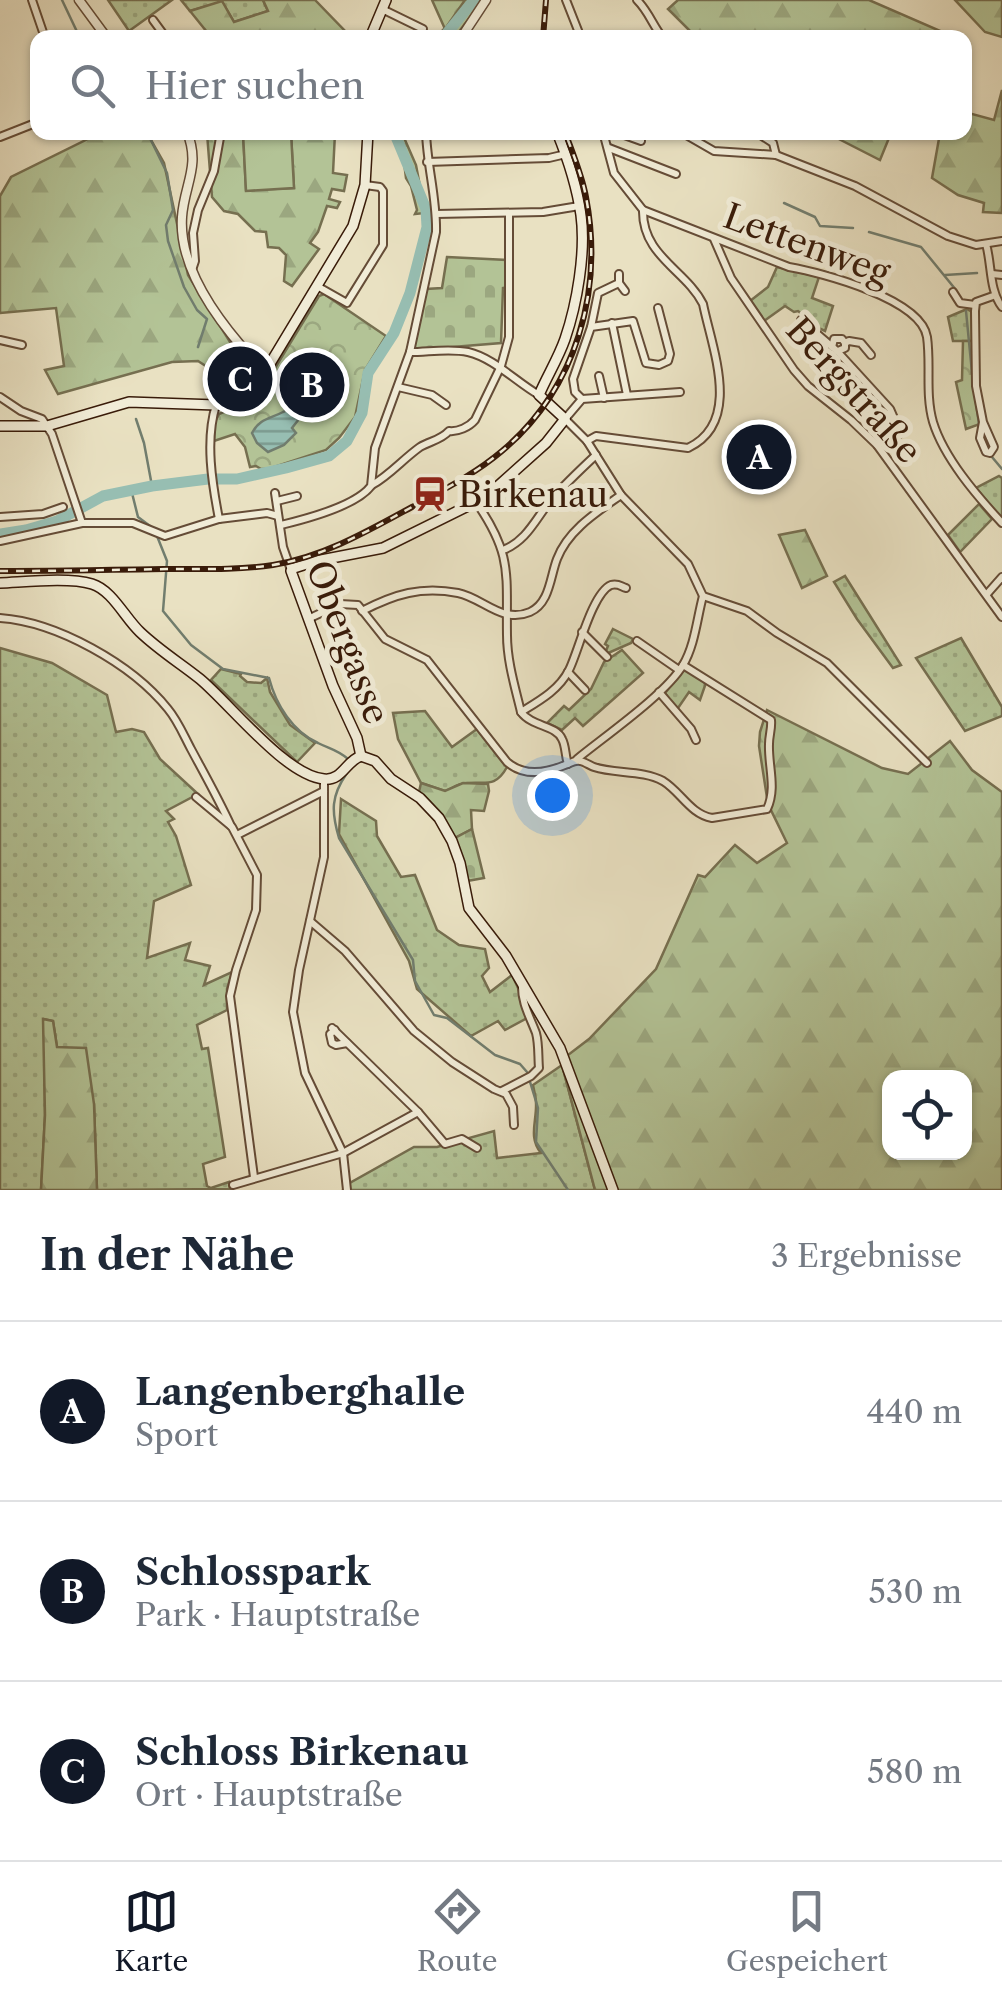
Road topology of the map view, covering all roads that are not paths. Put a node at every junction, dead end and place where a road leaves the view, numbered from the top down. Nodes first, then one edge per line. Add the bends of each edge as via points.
1 (32, 0) edge
2 (79, 0) edge
3 (486, 0) edge
4 (566, 0) edge
5 (637, 0) edge
6 (384, 5) edge
7 (153, 20) dead end
8 (424, 29) dead end
9 (42, 30) edge
10 (101, 30) edge
11 (161, 30) edge
12 (373, 30) edge
13 (466, 30) edge
14 (578, 30) edge
15 (657, 30) edge
16 (30, 125) edge
17 (0, 137) edge
18 (190, 140) edge
19 (219, 140) edge
20 (367, 140) edge
21 (426, 140) edge
22 (560, 140) edge
23 (606, 140) edge
24 (695, 140) edge
25 (768, 140) edge
26 (608, 147) junction
27 (566, 154) junction
28 (776, 155) junction
29 (427, 162) junction
30 (676, 174) dead end
31 (364, 185) junction
32 (579, 206) junction
33 (643, 210) junction
34 (509, 213) junction
35 (436, 214) junction
36 (714, 239) junction
37 (1002, 240) edge
38 (986, 244) junction
39 (192, 272) junction
40 (992, 274) junction
41 (1002, 275) edge
42 (317, 286) junction
43 (625, 292) dead end
44 (954, 292) dead end
45 (994, 296) junction
46 (975, 305) junction
47 (1002, 307) edge
48 (658, 308) dead end
49 (801, 320) dead end
50 (612, 323) junction
51 (591, 327) junction
52 (0, 340) edge
53 (22, 345) dead end
54 (834, 349) junction
55 (410, 352) junction
56 (871, 355) dead end
57 (500, 368) junction
58 (265, 372) junction
59 (599, 376) dead end
60 (398, 386) junction
61 (680, 392) dead end
62 (539, 396) junction
63 (627, 396) junction
64 (0, 397) edge
65 (604, 398) junction
66 (582, 399) junction
67 (216, 405) junction
68 (446, 405) dead end
69 (566, 418) junction
70 (982, 422) dead end
71 (0, 426) edge
72 (47, 426) junction
73 (587, 441) junction
74 (877, 446) junction
75 (596, 454) junction
76 (371, 486) junction
77 (621, 495) junction
78 (297, 496) dead end
79 (476, 502) junction
80 (63, 507) dead end
81 (278, 516) junction
82 (0, 517) edge
83 (81, 519) junction
84 (219, 519) junction
85 (1002, 523) edge
86 (281, 526) junction
87 (0, 541) edge
88 (503, 550) junction
89 (291, 570) junction
90 (1002, 577) edge
91 (0, 583) edge
92 (626, 588) dead end
93 (987, 594) junction
94 (703, 596) junction
95 (362, 611) junction
96 (508, 615) junction
97 (1002, 617) edge
98 (0, 618) edge
99 (307, 619) junction
100 (582, 632) junction
101 (638, 641) dead end
102 (607, 658) dead end
103 (681, 667) junction
104 (568, 672) junction
105 (585, 690) dead end
106 (659, 692) junction
107 (521, 712) junction
108 (696, 740) dead end
109 (354, 760) junction
110 (572, 762) junction
111 (928, 763) dead end
112 (324, 785) junction
113 (196, 797) dead end
114 (234, 831) junction
115 (310, 921) junction
116 (522, 984) junction
117 (334, 1029) dead end
118 (500, 1092) junction
119 (418, 1112) junction
120 (514, 1125) dead end
121 (477, 1148) dead end
122 (343, 1152) junction
123 (254, 1177) junction
124 (233, 1185) dead end
125 (347, 1190) edge
126 (613, 1190) edge

1 - 9 street
2 - 10 street
3 - 13 street
4 - 14 street
5 - 15 street
6 - 8 street
6 - 12 main road
7 - 11 street
16 - 17 street
18 - 39 street via 193,162 181,219
19 - 39 street via 193,233
20 - 31 main road
21 - 29 street
22 - 27 main road
23 - 26 street
24 - 28 street via 714,151
25 - 28 street
26 - 30 street
26 - 33 street via 614,173
27 - 29 street
27 - 32 main road
28 - 38 street via 854,186 948,236
29 - 35 street
31 - 42 main road via 353,226
31 - 42 street via 383,191 383,245 347,303
32 - 34 street
32 - 62 main road via 574,308
33 - 36 street, Lettenweg
33 - 73 street via 658,253 703,304 720,411 712,430 688,448 596,436
34 - 35 street
34 - 57 street via 509,337
35 - 55 street
36 - 74 street, Bergstraße via 739,290 794,370
36 - 85 street, Lettenweg via 846,282 917,317 927,339 938,435
37 - 38 street
38 - 40 street
39 - 58 street via 236,343
40 - 41 street
40 - 45 street
42 - 58 main road
43 - 51 street via 619,279 598,293
44 - 46 street via 960,303
45 - 46 street
45 - 47 street
46 - 70 street
48 - 50 street via 670,354 662,365 644,362 633,321
49 - 54 street
50 - 51 street
50 - 63 street
51 - 66 street via 573,380
52 - 53 street
54 - 56 street via 862,342
54 - 74 street via 895,417 897,437
55 - 57 street via 468,352
55 - 60 street
57 - 62 street
57 - 76 street via 471,424 419,448
58 - 67 main road via 241,398
59 - 65 street
60 - 68 street via 432,394
60 - 76 street via 375,448
61 - 63 street
62 - 69 main road
63 - 65 street
64 - 72 street
65 - 66 street
66 - 69 street
67 - 72 main road via 128,402
67 - 84 street via 210,439
69 - 73 street
69 - 79 main road
71 - 72 main road
72 - 83 street
73 - 75 street
74 - 93 street, Bergstraße
75 - 77 street
75 - 88 street via 523,538
76 - 86 street via 357,498
77 - 94 street via 688,564
77 - 96 street via 573,533 538,606
78 - 81 street, Obergasse via 276,497
79 - 88 street
79 - 89 main road via 383,548
80 - 82 street
81 - 84 street
81 - 86 street, Obergasse
83 - 84 street via 133,523 170,535
83 - 87 street
86 - 89 street, Obergasse
88 - 96 street
89 - 99 main road, Obergasse
90 - 93 street
91 - 112 main road via 100,588 278,754
92 - 100 street via 604,590
93 - 97 street, Bergstraße
94 - 103 street
94 - 111 street via 747,611 827,663
95 - 96 street via 402,593 449,592
95 - 99 street via 344,603
95 - 110 street via 385,640 426,660 513,768 534,772
96 - 107 street
98 - 114 street via 83,643 160,699
99 - 109 main road, Obergasse via 358,738
100 - 102 street
100 - 104 street
101 - 103 street
103 - 106 street
103 - 110 street via 771,720 767,809 706,817 663,781
104 - 105 street
104 - 107 street
106 - 108 street
106 - 110 street
107 - 110 street via 562,736
109 - 112 main road
109 - 116 main road, Obergasse via 371,758 435,813 460,863 469,908
112 - 114 street
112 - 115 street via 324,857
113 - 114 street
114 - 123 street via 256,875 256,910 230,996
115 - 118 street via 414,1030
115 - 122 street via 293,1012 306,1072
116 - 118 street via 539,1068
116 - 126 main road, Obergasse via 560,1048
117 - 119 street
118 - 120 street via 512,1102
119 - 121 street via 446,1144 462,1139
119 - 122 street
122 - 123 street
122 - 125 street
123 - 124 street

